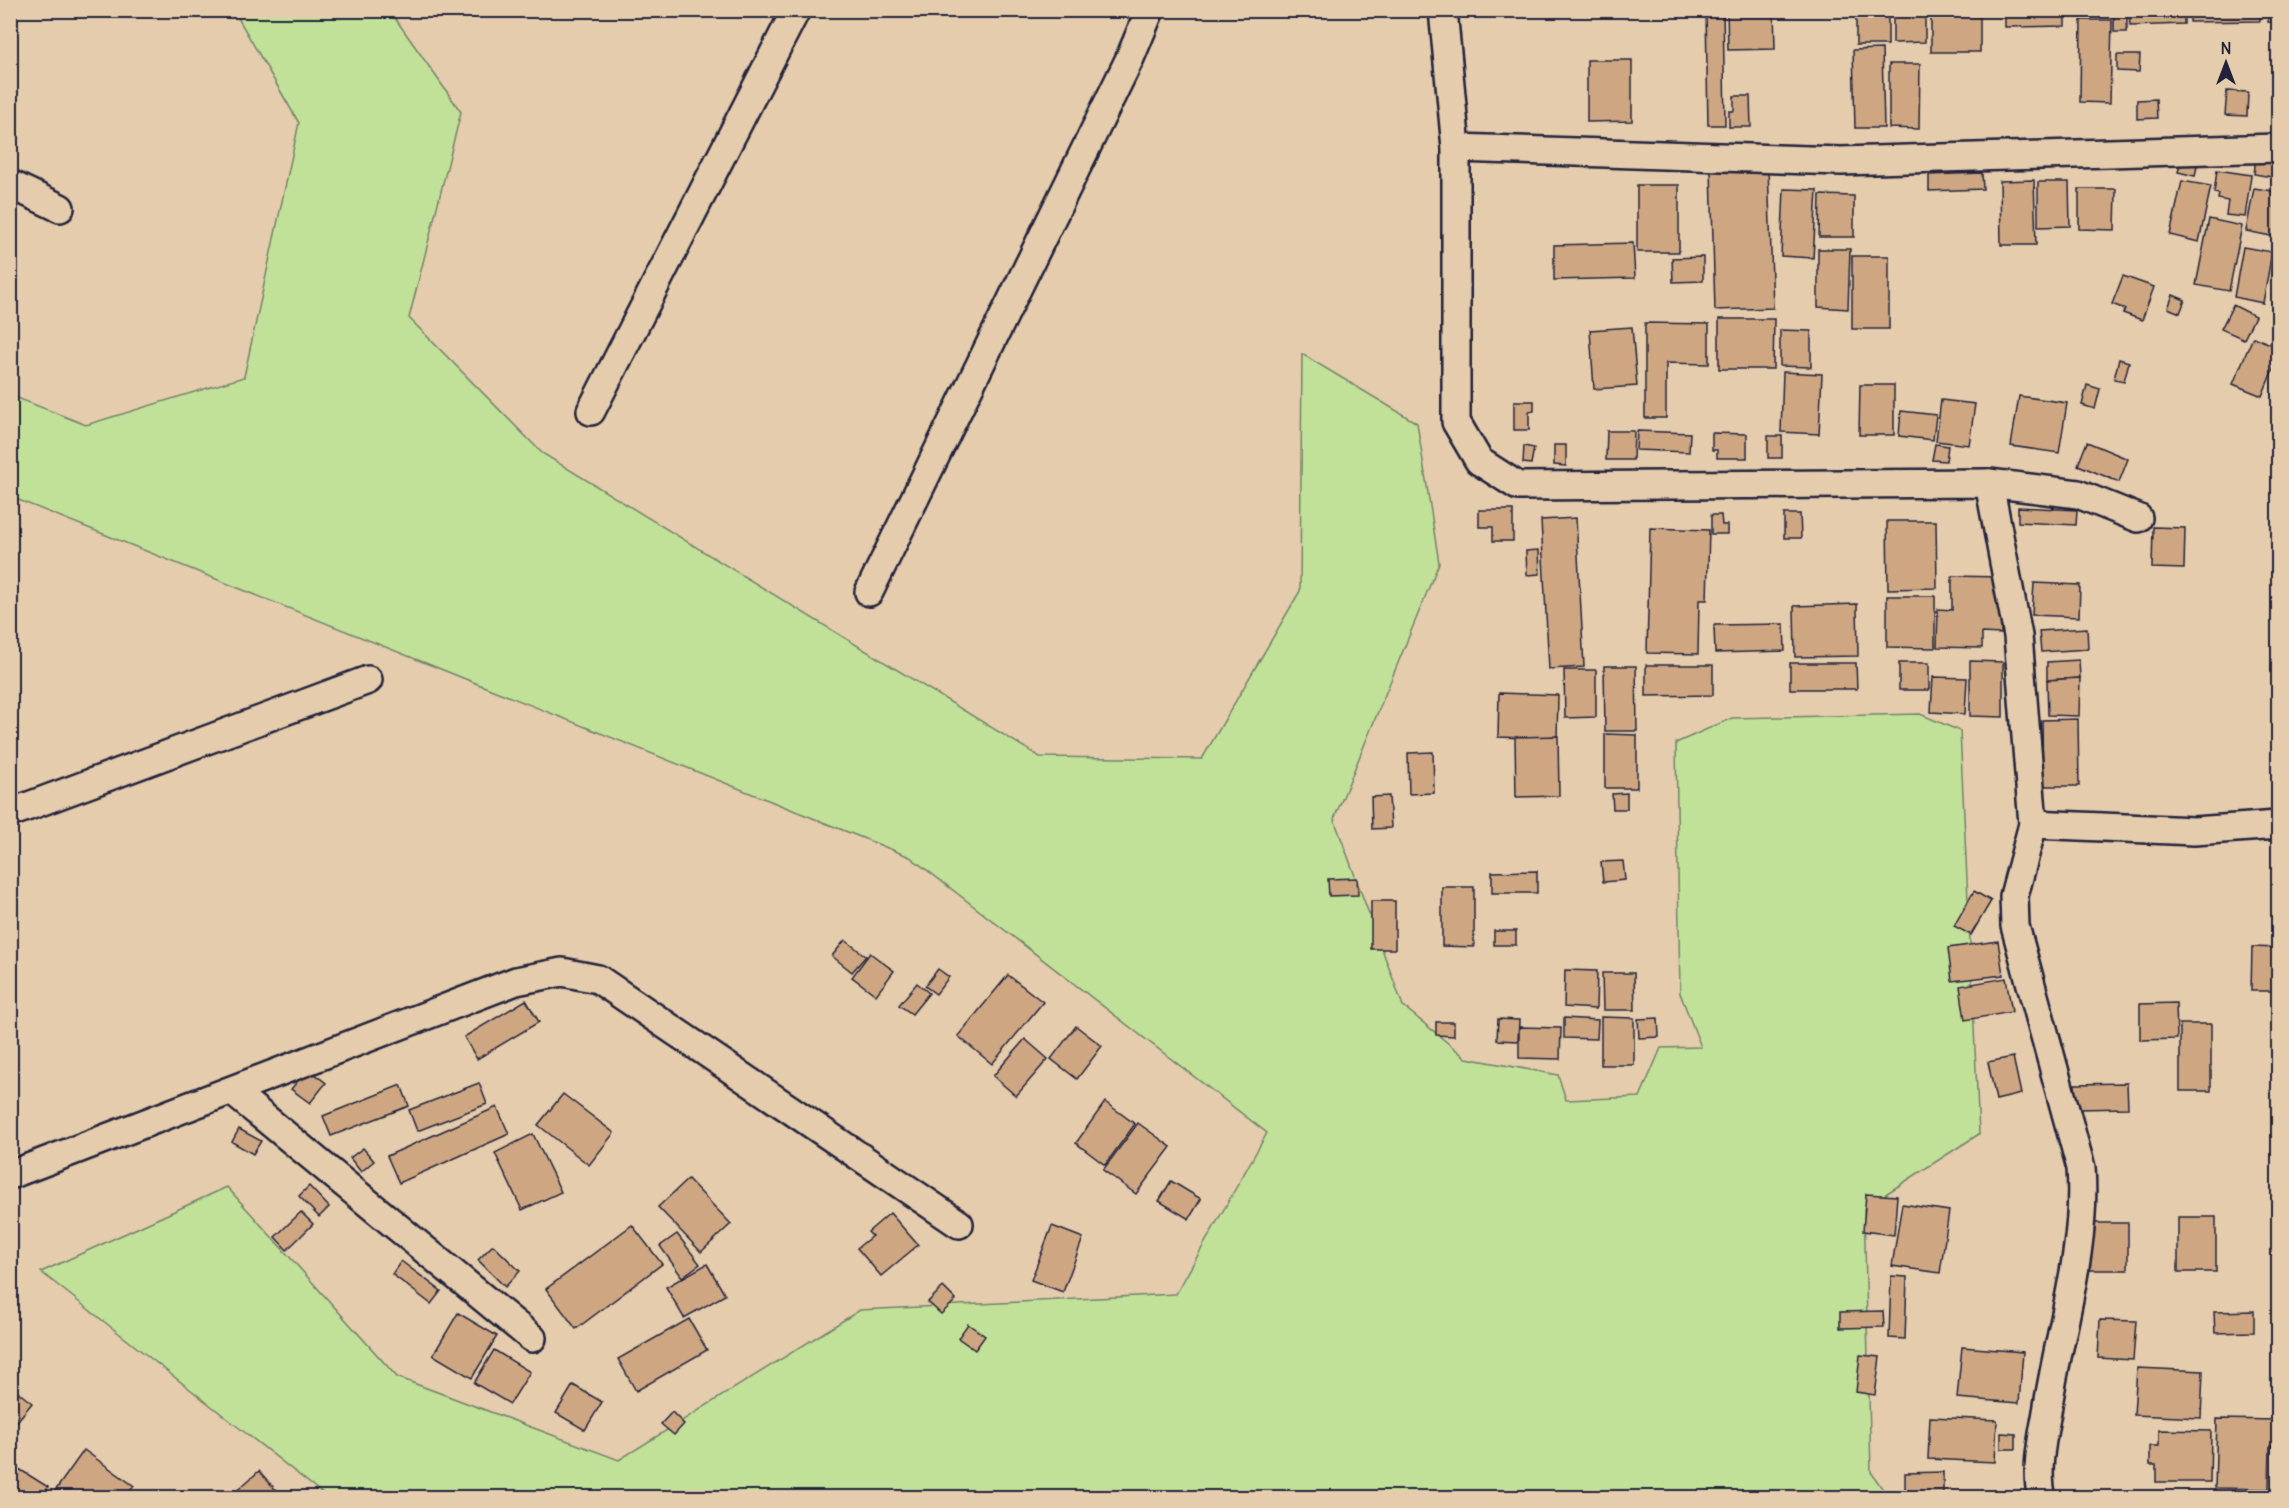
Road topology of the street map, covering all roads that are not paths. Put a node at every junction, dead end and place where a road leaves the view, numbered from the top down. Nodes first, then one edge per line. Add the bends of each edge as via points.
1 (796, 10) edge
2 (1150, 10) edge
3 (1443, 10) edge
4 (1456, 148) junction
5 (2278, 148) edge
6 (10, 184) edge
7 (60, 208) dead end
8 (591, 411) dead end
9 (1989, 483) junction
10 (2138, 518) dead end
11 (869, 592) dead end
12 (368, 680) dead end
13 (10, 813) edge
14 (2033, 824) junction
15 (2278, 825) edge
16 (232, 1091) junction
17 (10, 1175) edge
18 (959, 1224) dead end
19 (532, 1338) dead end
20 (2042, 1497) edge

1 - 8 street
2 - 11 street
3 - 4 street
4 - 5 street via 1841,162
4 - 9 street via 1456,422 1483,465 1518,486
6 - 7 street
9 - 10 street via 2078,494
9 - 14 street via 2018,636
12 - 13 street
14 - 15 street via 2194,831
14 - 20 street via 2014,896 2015,926 2081,1168 2083,1198 2079,1246 2043,1435 2038,1484
16 - 17 street
16 - 18 street via 516,981 562,972 598,979
16 - 19 street

